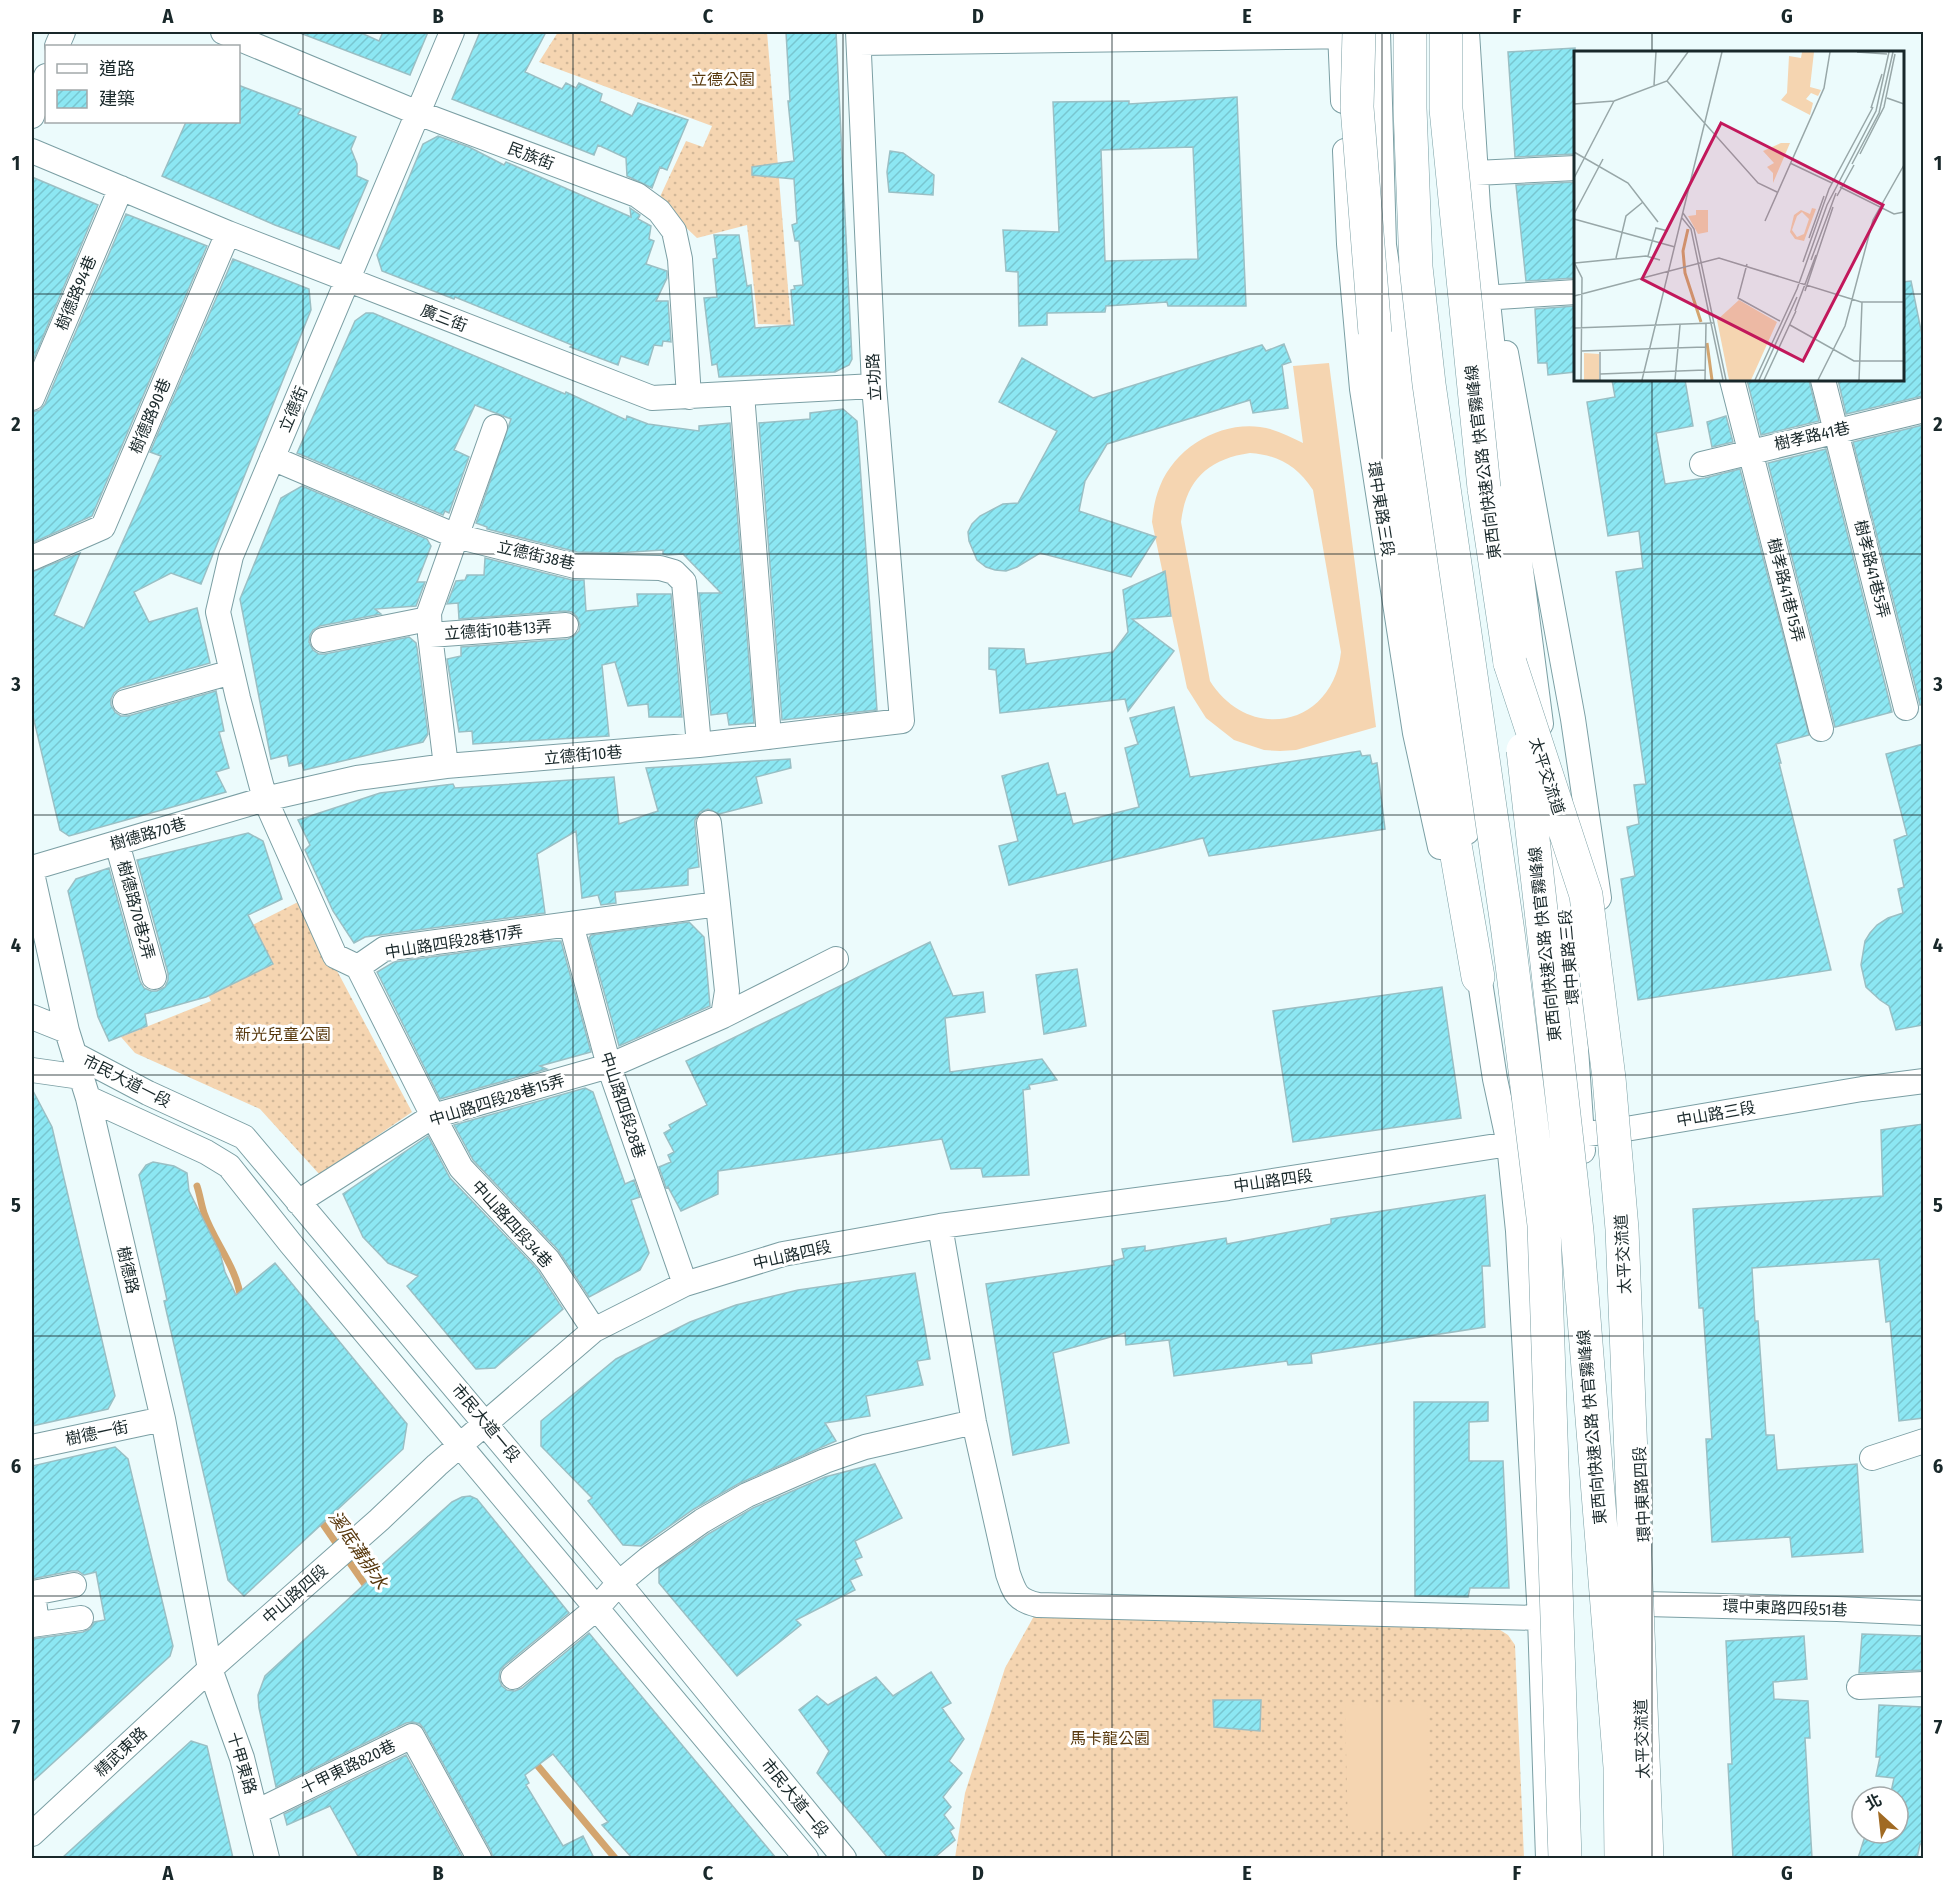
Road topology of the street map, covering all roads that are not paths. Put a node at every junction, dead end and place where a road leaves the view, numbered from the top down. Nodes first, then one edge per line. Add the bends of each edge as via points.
1 (223, 32) edge
2 (453, 32) edge
3 (1410, 32) edge
4 (1446, 32) edge
5 (1467, 32) edge
6 (1475, 32) edge
7 (1359, 33) edge
8 (858, 37) edge
9 (265, 40) edge
10 (45, 79) edge
11 (418, 113) junction
12 (32, 116) edge
13 (32, 151) edge
14 (1574, 168) edge
15 (1476, 173) junction
16 (121, 188) junction
17 (1478, 207) junction
18 (228, 233) junction
19 (347, 280) junction
20 (1574, 292) edge
21 (1498, 297) junction
22 (1732, 381) edge
23 (1822, 381) edge
24 (874, 386) junction
25 (742, 394) junction
26 (689, 397) junction
27 (32, 398) edge
28 (1923, 410) edge
29 (495, 427) dead end
30 (1837, 430) junction
31 (1750, 451) junction
32 (272, 458) junction
33 (1701, 464) dead end
34 (456, 536) junction
35 (32, 558) edge
36 (566, 624) dead end
37 (429, 627) junction
38 (323, 640) dead end
39 (1510, 663) junction
40 (232, 672) junction
41 (124, 702) dead end
42 (1906, 708) dead end
43 (902, 722) joint
44 (1821, 729) dead end
45 (769, 737) junction
46 (699, 746) junction
47 (446, 766) junction
48 (265, 800) junction
49 (709, 822) dead end
50 (117, 843) junction
51 (32, 868) edge
52 (32, 873) edge
53 (718, 904) junction
54 (571, 924) junction
55 (836, 959) dead end
56 (358, 967) junction
57 (154, 977) dead end
58 (1478, 977) junction
59 (723, 1016) junction
60 (32, 1017) edge
61 (68, 1030) junction
62 (75, 1054) junction
63 (609, 1066) junction
64 (32, 1070) edge
65 (1923, 1081) edge
66 (85, 1088) junction
67 (432, 1116) junction
68 (1626, 1129) junction
69 (1582, 1135) junction
70 (1509, 1144) junction
71 (298, 1202) junction
72 (940, 1226) junction
73 (685, 1284) junction
74 (594, 1330) junction
75 (163, 1419) junction
76 (974, 1422) junction
77 (486, 1424) junction
78 (1923, 1441) edge
79 (459, 1446) junction
80 (32, 1447) edge
81 (1872, 1458) dead end
82 (619, 1582) junction
83 (74, 1585) dead end
84 (1647, 1604) junction
85 (597, 1608) junction
86 (1923, 1614) edge
87 (81, 1618) dead end
88 (1540, 1618) junction
89 (34, 1625) edge
90 (210, 1669) junction
91 (513, 1677) dead end
92 (1923, 1684) edge
93 (1858, 1687) dead end
94 (256, 1812) junction
95 (32, 1834) edge
96 (267, 1858) edge
97 (479, 1858) edge
98 (807, 1858) edge
99 (844, 1858) edge
100 (1548, 1858) edge
101 (1565, 1858) edge
102 (1614, 1858) edge
103 (1621, 1858) edge
104 (1647, 1858) edge
105 (1658, 1858) edge

1 - 9 street, 民族街
2 - 11 street, 立德街
3 - 101 highway, 東西向快速公路 快官霧峰線, bridge via 1416,267 1429,384 1508,932 1544,1225
4 - 39 highway, 東西向快速公路 快官霧峰線, bridge via 1446,109 1484,488
5 - 6 street
5 - 7 street
5 - 15 street, 環中東路三段
7 - 8 street
7 - 58 street, 環中東路三段 via 1384,245 1457,730
7 - 58 highway, bridge via 1357,107 1375,333
7 - 58 street, 環中東路三段 via 1349,244 1362,389 1415,733 1441,852
8 - 24 street, 立功路
9 - 11 street, 民族街
10 - 12 street
11 - 19 street, 立德街
11 - 26 street, 民族街 via 637,195 658,211 674,231 680,259
13 - 16 street, 廣三街
14 - 15 street
15 - 17 street, 環中東路三段
16 - 18 street, 廣三街
16 - 27 street, 樹德路94巷
17 - 21 street, 環中東路三段
17 - 69 street, 環中東路三段 via 1496,378 1568,930
18 - 19 street, 廣三街
18 - 35 street, 樹德路90巷 via 103,527
19 - 26 street, 廣三街 via 652,398
19 - 32 street, 立德街
20 - 21 street
21 - 68 street, 環中東路三段 via 1573,719
22 - 31 street, 樹孝路41巷15弄
23 - 30 street, 樹孝路41巷5弄
24 - 25 street, 廣三街
24 - 43 street, 立功路
25 - 26 street, 廣三街
25 - 45 street
28 - 30 street, 樹孝路41巷
29 - 34 street, 立德街10巷13弄
30 - 31 street, 樹孝路41巷
30 - 42 street, 樹孝路41巷5弄
31 - 33 street, 樹孝路41巷
31 - 44 street, 樹孝路41巷15弄
32 - 34 street, 立德街38巷
32 - 40 street, 立德街 via 231,556 218,612
34 - 37 street, 立德街10巷13弄 via 429,613
34 - 46 street, 立德街38巷 via 575,566 660,568 674,572 684,582
36 - 37 street, 立德街10巷13弄
37 - 38 street, 立德街10巷13弄
37 - 47 street, 立德街10巷13弄
39 - 103 highway, 東西向快速公路 快官霧峰線, bridge via 1577,1231 1620,1767
39 - 104 highway, 太平交流道, bridge via 1586,895 1609,1078 1622,1229
40 - 41 street
40 - 48 street, 立德街
43 - 45 street, 立德街10巷
45 - 46 street, 立德街10巷
46 - 47 street, 立德街10巷
47 - 48 street, 立德街10巷 via 357,778
48 - 50 street, 樹德路70巷
48 - 56 street via 334,956
49 - 53 street
50 - 51 street, 樹德路70巷
50 - 57 street, 樹德路70巷2弄
52 - 61 street, 樹德路
53 - 54 street, 中山路四段28巷17弄
53 - 59 street via 728,991
54 - 56 street, 中山路四段28巷17弄 via 384,949
54 - 63 street, 中山路四段28巷
55 - 59 street, 中山路四段28巷15弄
56 - 67 street, 中山路四段34巷
58 - 70 street, 環中東路三段
59 - 63 street, 中山路四段28巷15弄
60 - 61 street
61 - 62 street, 樹德路
62 - 66 street, 樹德路
62 - 71 street, 市民大道一段 via 244,1137
63 - 67 street, 中山路四段28巷15弄
63 - 73 street, 中山路四段28巷
64 - 66 street, 市民大道一段
65 - 68 street, 中山路三段
66 - 75 street, 樹德路
66 - 79 street, 市民大道一段 via 229,1166
67 - 71 street, 中山路四段28巷15弄
67 - 74 street, 中山路四段34巷 via 461,1168 548,1260
68 - 69 street, 中山路三段
68 - 84 street, 環中東路四段
69 - 70 street, 中山路三段
69 - 102 street
70 - 72 street, 中山路四段 via 1227,1188
70 - 88 street via 1518,1231
71 - 77 street, 市民大道一段
72 - 73 street, 中山路四段 via 783,1254
72 - 76 street
73 - 74 street, 中山路四段
74 - 77 street, 中山路四段
75 - 80 street, 樹德一街
75 - 90 street, 樹德路
76 - 82 street via 865,1447 786,1477 702,1521
76 - 88 street via 1008,1574 1024,1602
77 - 79 street, 中山路四段
77 - 82 street, 市民大道一段
78 - 81 street
79 - 85 street, 市民大道一段
79 - 90 street, 中山路四段
82 - 85 street
82 - 99 street, 市民大道一段
83 - 89 street via 33,1593
84 - 86 street, 環中東路四段51巷
84 - 105 street, 環中東路四段
85 - 91 street
85 - 98 street, 市民大道一段
87 - 89 street
88 - 100 street
90 - 94 street, 十甲東路 via 242,1758
90 - 95 street, 精武東路
92 - 93 street
94 - 96 street, 十甲東路
94 - 97 street, 十甲東路820巷 via 412,1736

